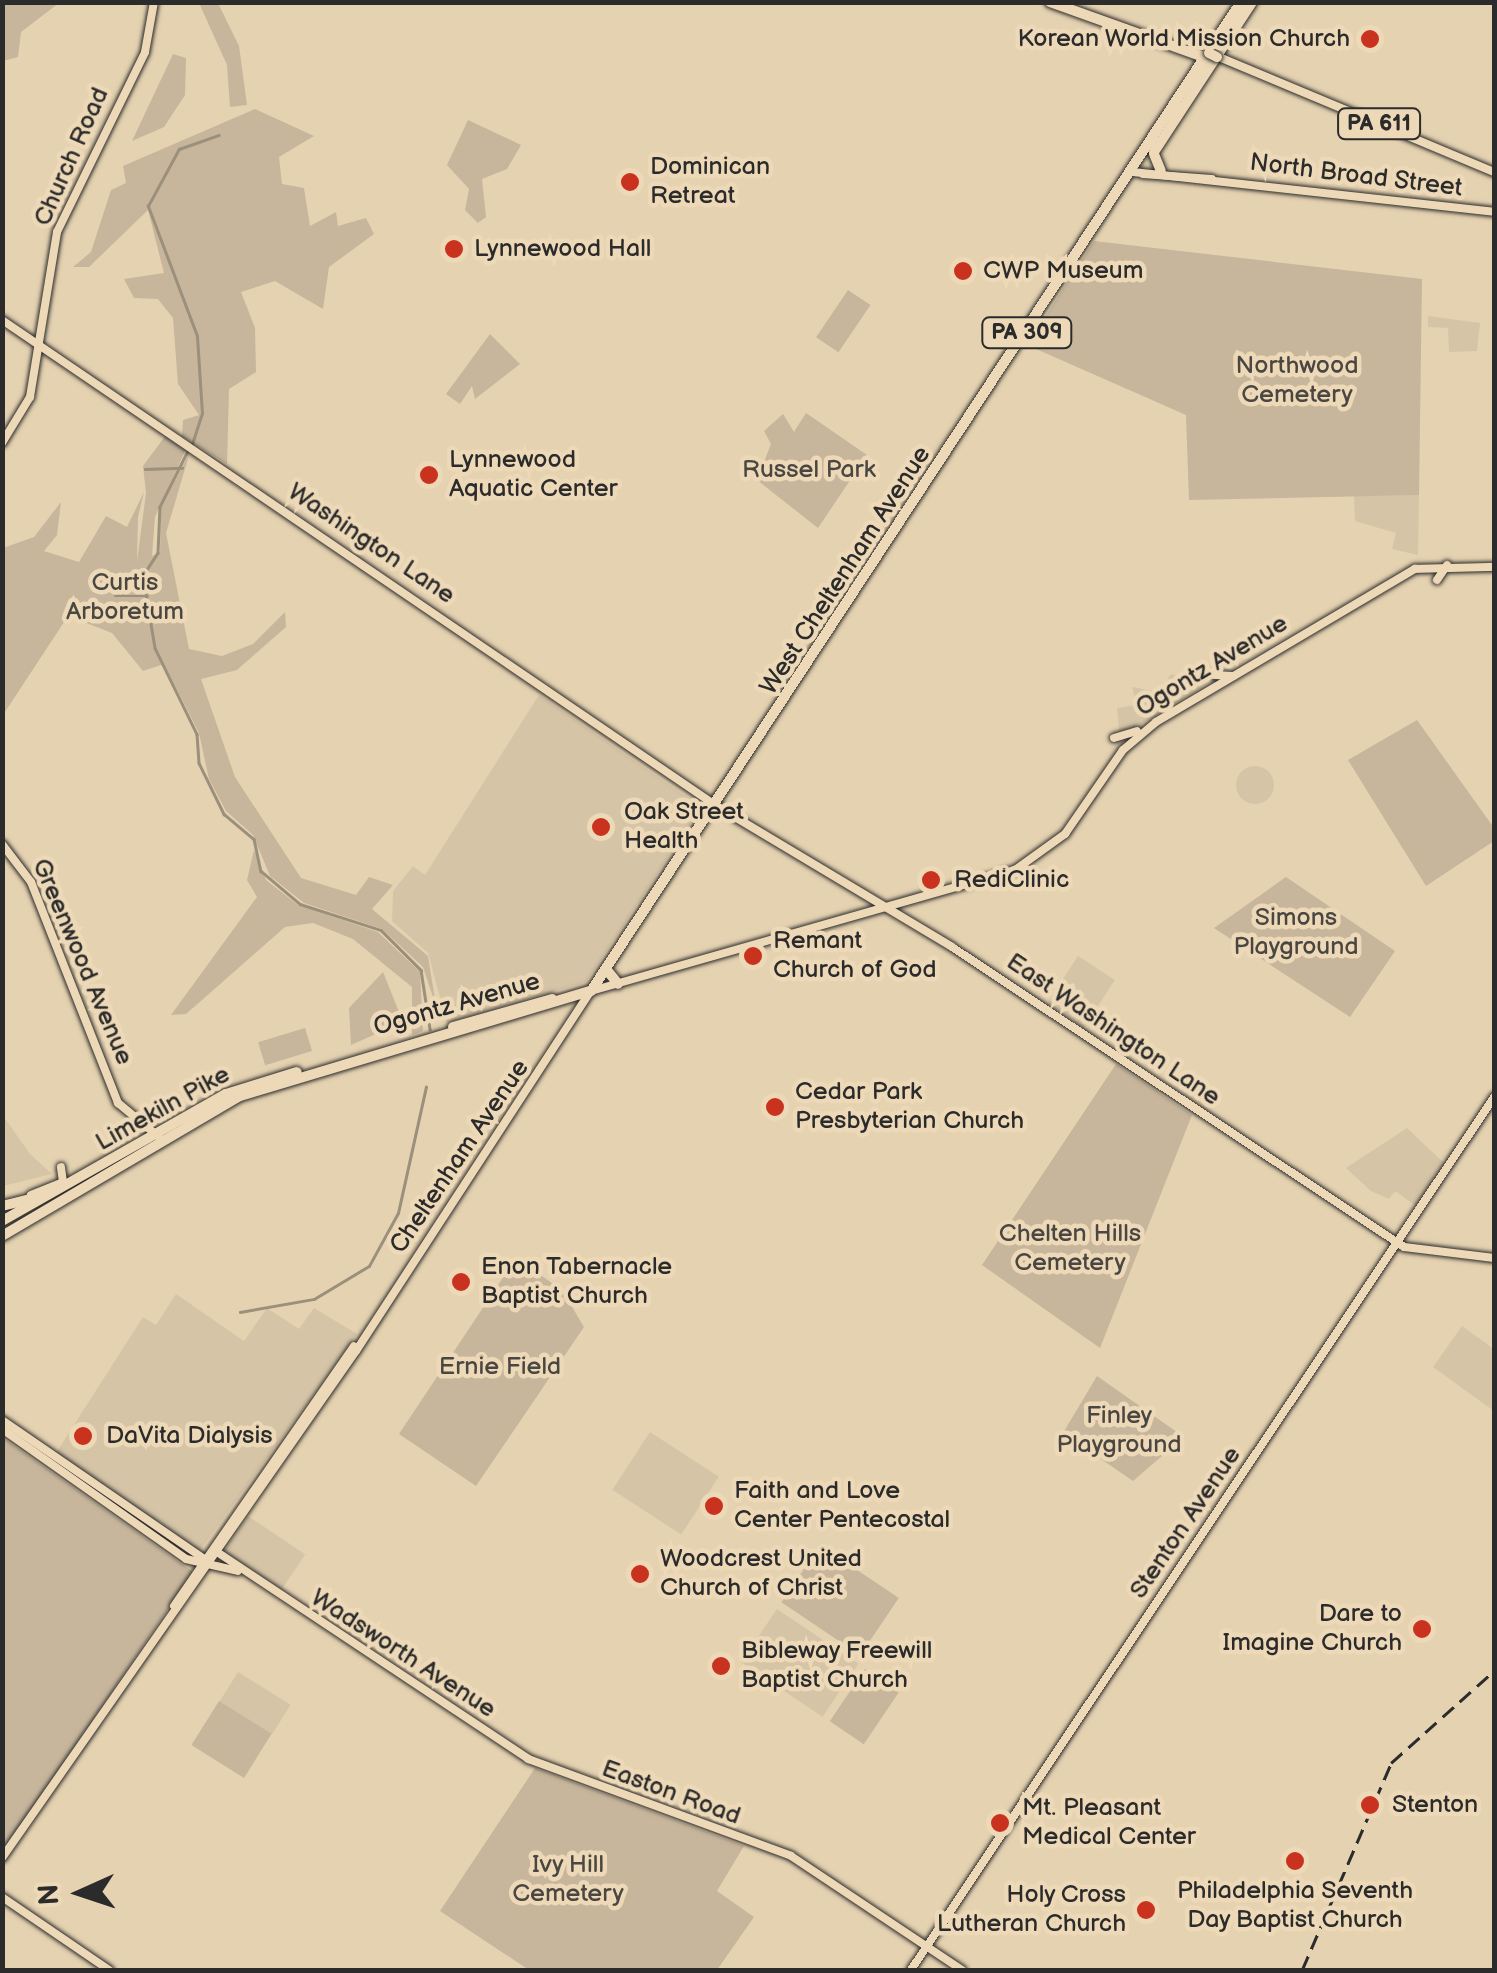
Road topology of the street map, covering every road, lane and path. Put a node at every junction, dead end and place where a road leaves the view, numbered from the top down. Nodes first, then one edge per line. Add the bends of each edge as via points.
1 (154, 2) edge
2 (1050, 2) edge
3 (1074, 2) edge
4 (1244, 2) edge
5 (1212, 57) junction
6 (1154, 153) junction
7 (1142, 160) junction
8 (1160, 171) junction
9 (1134, 172) junction
10 (1494, 172) edge
11 (1212, 179) junction
12 (1494, 212) edge
13 (2, 320) edge
14 (40, 346) junction
15 (2, 444) edge
16 (353, 556) junction
17 (339, 564) dead end
18 (1448, 564) junction
19 (1494, 567) edge
20 (1436, 580) dead end
21 (1214, 675) dead end
22 (1233, 676) junction
23 (1146, 728) junction
24 (1114, 738) dead end
25 (715, 805) junction
26 (2, 844) edge
27 (886, 908) junction
28 (606, 970) junction
29 (618, 984) junction
30 (592, 991) junction
31 (336, 1064) joint
32 (1494, 1098) edge
33 (159, 1137) junction
34 (70, 1175) junction
35 (96, 1178) junction
36 (2, 1205) edge
37 (2, 1224) edge
38 (2, 1236) edge
39 (1398, 1243) junction
40 (1494, 1258) edge
41 (2, 1420) edge
42 (2, 1429) edge
43 (190, 1559) junction
44 (209, 1559) junction
45 (194, 1576) junction
46 (252, 1578) junction
47 (169, 1619) junction
48 (534, 1762) joint
49 (2, 1858) edge
50 (2, 1897) edge
51 (928, 1946) junction
52 (109, 1970) edge
53 (911, 1970) edge
54 (962, 1970) edge

1 - 14 main road, Church Road via 145,52 57,232
2 - 5 highway, PA 611
3 - 5 highway, PA 611
4 - 5 highway
4 - 6 highway
4 - 7 highway
5 - 6 highway
5 - 7 highway
5 - 10 main road, PA 611
6 - 8 highway
6 - 9 highway, PA 309
7 - 9 highway, PA 309
8 - 9 main road, North Broad Street
8 - 11 main road, North Broad Street
9 - 11 main road, North Broad Street
9 - 25 highway, West Cheltenham Avenue / PA 309
11 - 12 main road, North Broad Street
13 - 14 main road, Washington Lane
14 - 15 main road, Church Road via 30,397
14 - 16 main road, Washington Lane
16 - 17 main road
16 - 25 main road, Washington Lane
18 - 19 main road, Ogontz Avenue
18 - 20 main road
18 - 22 main road, Ogontz Avenue via 1404,574
21 - 22 main road
22 - 23 main road, Ogontz Avenue
23 - 24 main road
23 - 27 main road, Ogontz Avenue via 1043,854 1004,875
25 - 27 main road, East Washington Lane
25 - 28 highway, West Cheltenham Avenue / PA 309
26 - 33 main road, Greenwood Avenue via 31,882 118,1102
27 - 29 main road, Ogontz Avenue
27 - 39 main road, East Washington Lane
28 - 29 highway
28 - 30 highway, West Cheltenham Avenue / PA 309
29 - 30 main road, Ogontz Avenue
30 - 31 highway, Ogontz Avenue
30 - 44 main road, Cheltenham Avenue
31 - 33 highway, Limekiln Pike via 236,1090
32 - 39 main road, Stenton Avenue
33 - 34 highway, Limekiln Pike
33 - 35 highway, Limekiln Pike
34 - 36 highway
34 - 36 main road
34 - 37 highway
35 - 37 highway
35 - 38 highway
39 - 40 main road, East Washington Lane via 1423,1254
39 - 51 main road, Stenton Avenue
41 - 43 main road
42 - 43 main road
43 - 44 main road
43 - 44 main road
43 - 45 main road
44 - 45 main road, Cheltenham Avenue
44 - 46 main road, Wadsworth Avenue
44 - 46 main road, Wadsworth Avenue
44 - 47 main road, Cheltenham Avenue
45 - 47 main road, Cheltenham Avenue
46 - 48 main road, Wadsworth Avenue
47 - 49 main road, Cheltenham Avenue
48 - 51 main road, Easton Road via 795,1857
50 - 52 main road
51 - 53 main road, Stenton Avenue
51 - 54 main road, Easton Road

